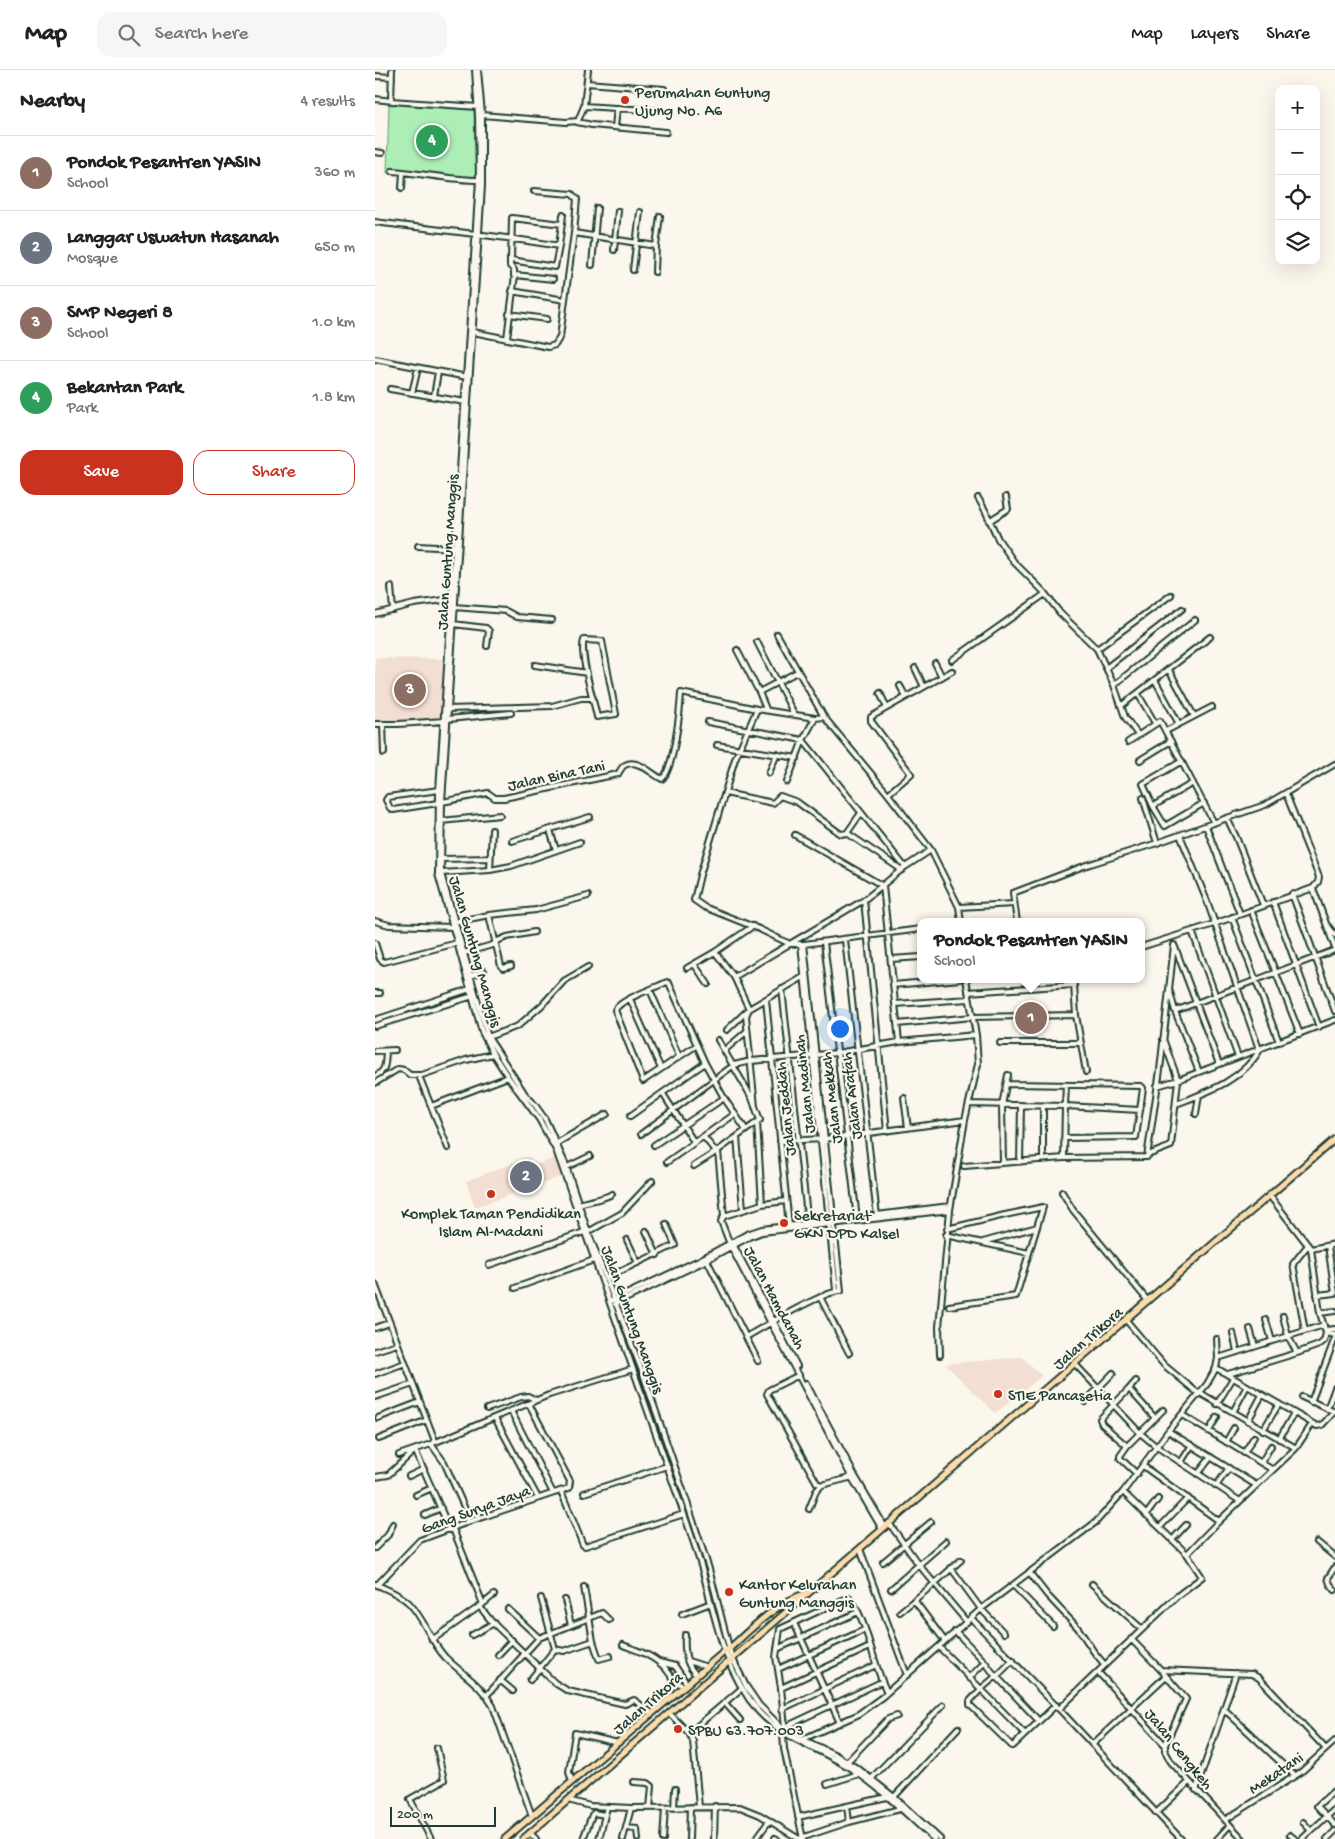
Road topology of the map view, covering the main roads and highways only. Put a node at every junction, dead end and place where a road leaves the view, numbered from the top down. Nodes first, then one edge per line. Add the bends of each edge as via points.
1 (1335, 1139) edge
2 (810, 1592) junction
3 (791, 1598) junction
4 (795, 1604) junction
5 (543, 1806) junction
6 (551, 1814) junction
7 (505, 1839) edge
8 (523, 1839) edge

1 - 2 main road, Jalan Trikora
2 - 3 main road, Jalan Trikora
2 - 4 main road, Jalan Trikora
3 - 4 main road
3 - 5 main road, Jalan Trikora
4 - 6 main road, Jalan Trikora
5 - 6 main road
5 - 7 main road, Jalan Trikora
6 - 8 main road, Jalan Trikora

